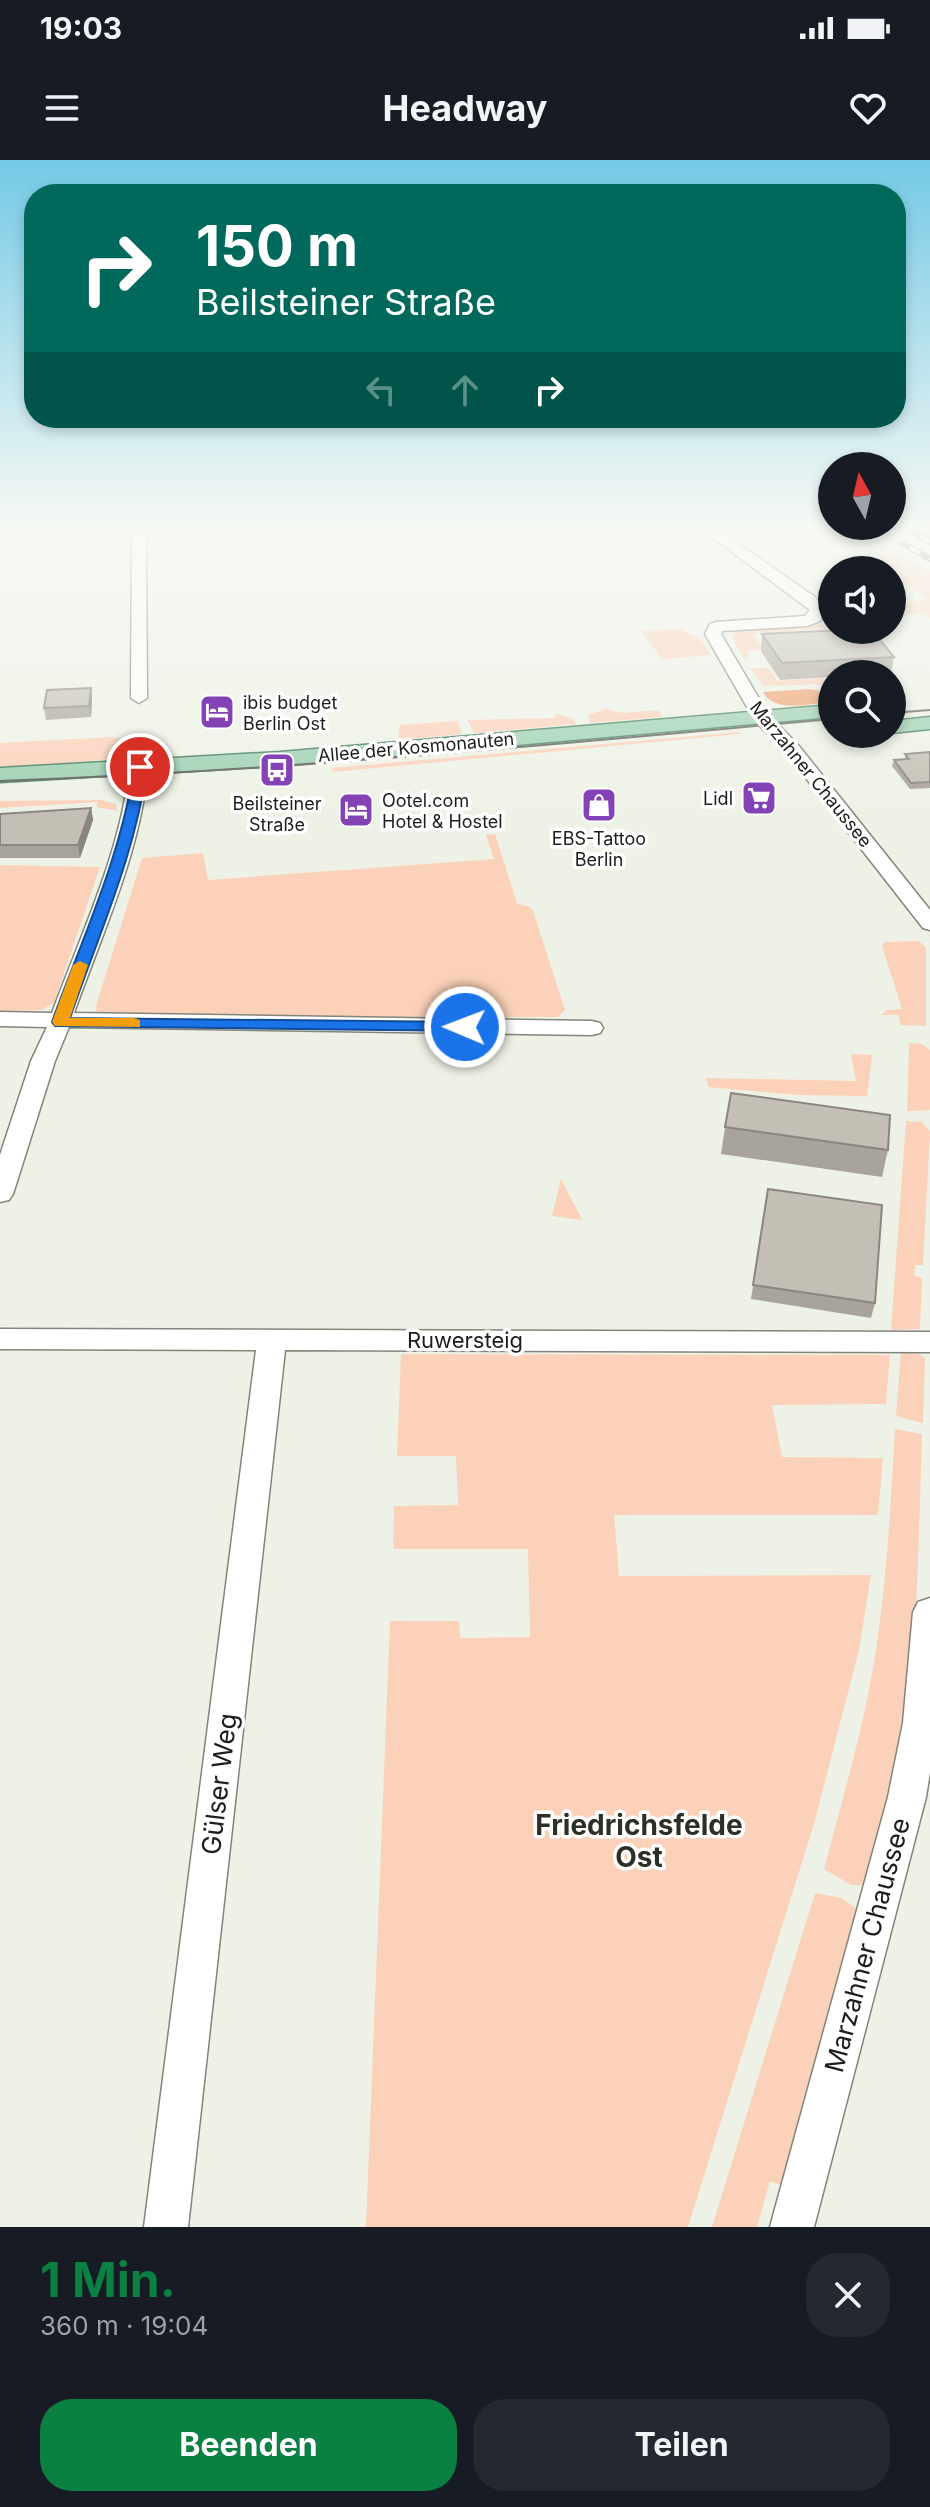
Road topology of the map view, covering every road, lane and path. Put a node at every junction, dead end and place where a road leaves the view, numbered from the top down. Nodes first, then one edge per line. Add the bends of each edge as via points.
1 (138, 622) edge
2 (785, 622) edge
3 (139, 698) dead end
4 (930, 703) edge
5 (906, 705) edge
6 (818, 712) edge
7 (761, 717) junction
8 (930, 723) edge
9 (906, 726) edge
10 (818, 733) edge
11 (779, 736) junction
12 (139, 770) junction
13 (0, 775) edge
14 (0, 794) edge
15 (930, 924) edge
16 (0, 1019) edge
17 (60, 1022) junction
18 (592, 1028) dead end
19 (0, 1194) edge
20 (0, 1339) edge
21 (272, 1340) junction
22 (930, 1342) edge
23 (930, 1612) edge
24 (166, 2227) edge
25 (792, 2227) edge

1 - 3 street
2 - 7 street, Marzahner Chaussee via 716,627 713,634
4 - 5 main road
6 - 7 main road, Allee der Kosmonauten
7 - 11 street, Marzahner Chaussee
7 - 12 main road, Allee der Kosmonauten
8 - 9 main road
10 - 11 main road, Allee der Kosmonauten
11 - 12 main road, Allee der Kosmonauten via 312,777
11 - 15 street, Marzahner Chaussee
12 - 13 main road, Allee der Kosmonauten
12 - 14 main road, Allee der Kosmonauten
12 - 17 street via 121,852
16 - 17 street
17 - 18 street
17 - 19 street
20 - 21 street, Ruwersteig
21 - 22 street, Ruwersteig
21 - 24 street, Gülser Weg
23 - 25 street, Marzahner Chaussee via 921,1723 907,1797

